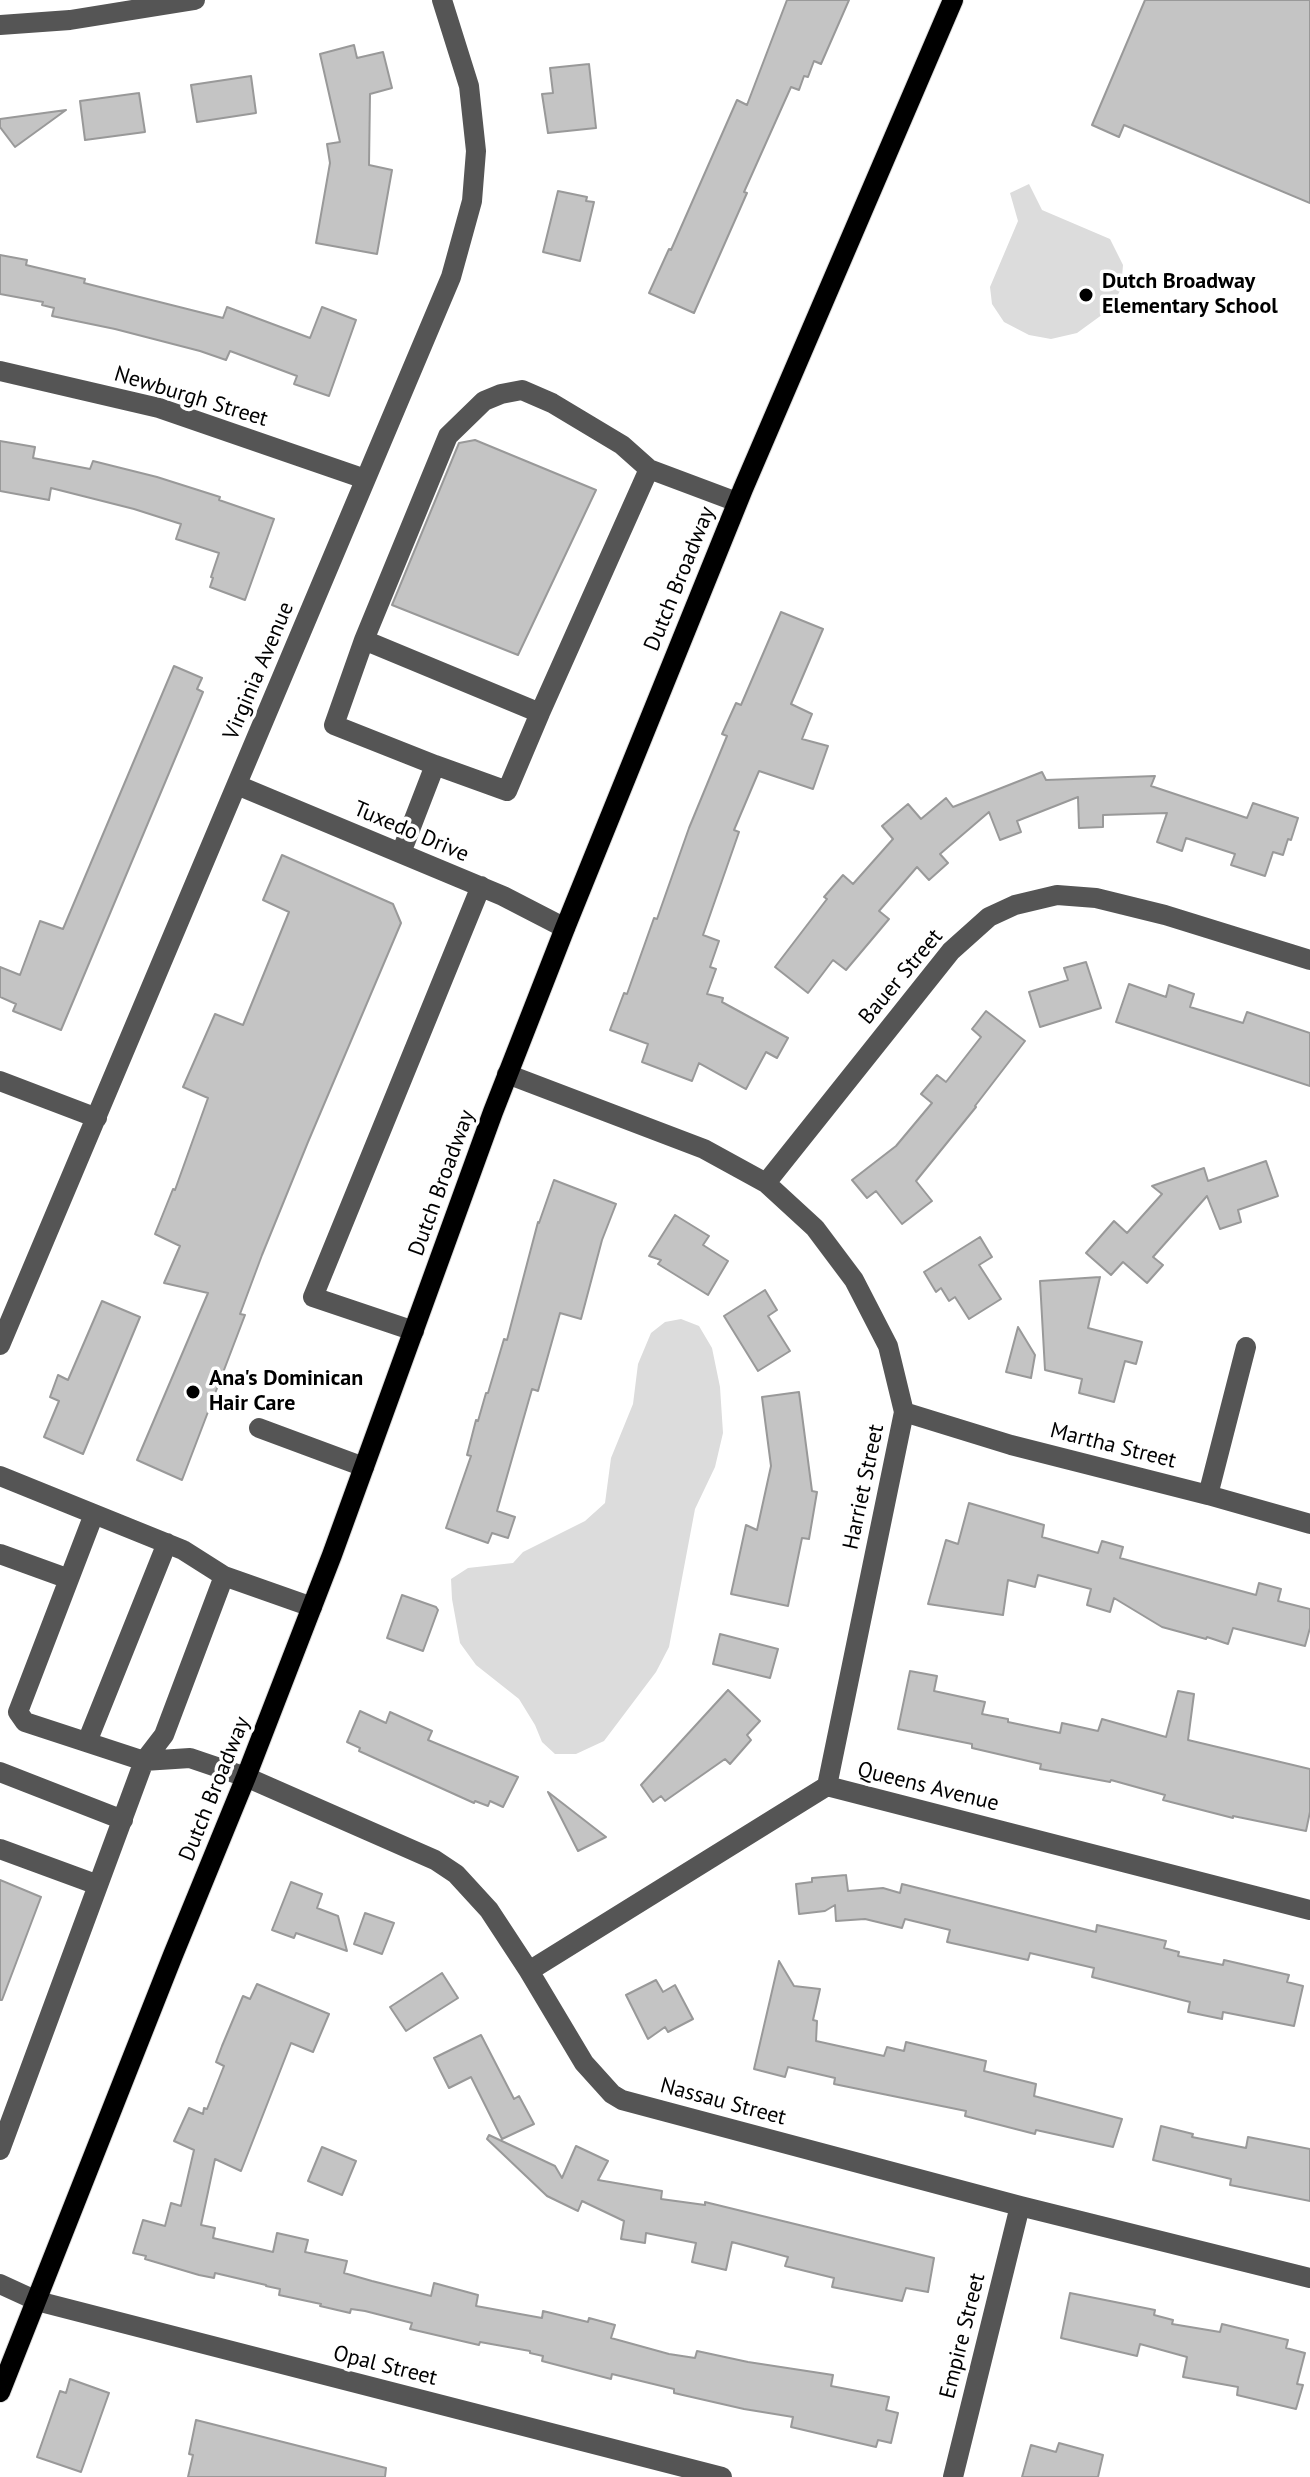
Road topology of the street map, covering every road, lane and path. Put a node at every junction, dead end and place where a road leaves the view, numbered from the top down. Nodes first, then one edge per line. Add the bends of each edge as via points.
1 (195, 0) edge
2 (442, 0) edge
3 (953, 0) edge
4 (139, 4) edge
5 (0, 25) edge
6 (0, 371) edge
7 (649, 469) junction
8 (365, 479) junction
9 (737, 502) junction
10 (364, 640) junction
11 (540, 713) junction
12 (435, 765) junction
13 (237, 785) junction
14 (401, 853) junction
15 (481, 886) junction
16 (565, 928) junction
17 (1310, 960) edge
18 (507, 1074) junction
19 (0, 1081) edge
20 (97, 1118) junction
21 (766, 1183) junction
22 (414, 1331) junction
23 (0, 1345) edge
24 (1246, 1347) dead end
25 (904, 1412) junction
26 (259, 1428) dead end
27 (364, 1467) junction
28 (0, 1476) edge
29 (1208, 1495) junction
30 (94, 1514) junction
31 (1310, 1524) edge
32 (167, 1543) junction
33 (0, 1554) edge
34 (224, 1576) junction
35 (69, 1579) junction
36 (312, 1607) junction
37 (87, 1742) junction
38 (144, 1761) junction
39 (0, 1772) edge
40 (246, 1777) junction
41 (827, 1786) junction
42 (123, 1820) junction
43 (0, 1849) edge
44 (98, 1885) junction
45 (1310, 1910) edge
46 (529, 1971) junction
47 (0, 2150) edge
48 (1020, 2206) junction
49 (1310, 2278) edge
50 (0, 2284) edge
51 (37, 2301) junction
52 (0, 2392) edge
53 (722, 2477) edge
54 (953, 2477) edge

1 - 4 street
2 - 8 street, Virginia Avenue via 469,86 476,151 472,201 451,277
3 - 9 main road, Dutch Broadway
4 - 5 street via 70,20
6 - 8 street, Newburgh Street via 159,408
7 - 9 street
7 - 10 street via 622,445 522,390 484,401 448,436
7 - 11 street
8 - 13 street, Virginia Avenue
9 - 16 main road, Dutch Broadway
10 - 11 street
10 - 12 street via 334,725
11 - 12 street via 507,791
12 - 14 street
13 - 14 street, Tuxedo Drive
13 - 20 street, Virginia Avenue
14 - 15 street, Tuxedo Drive
15 - 16 street, Tuxedo Drive
15 - 22 street via 313,1297
16 - 18 main road, Dutch Broadway
17 - 21 street, Bauer Street via 1096,898 1057,895 1015,905 989,917 951,951
18 - 21 street, Harriet Street via 704,1149
18 - 22 main road, Dutch Broadway
19 - 20 street
20 - 23 street, Virginia Avenue
21 - 25 street, Harriet Street via 815,1228 854,1280 888,1346
22 - 27 main road, Dutch Broadway
24 - 29 street
25 - 29 street, Martha Street
25 - 41 street, Harriet Street
26 - 27 street
27 - 36 main road, Dutch Broadway
28 - 30 street
29 - 31 street, Martha Street
30 - 32 street
30 - 35 street
32 - 34 street
32 - 37 street
33 - 35 street
34 - 36 street
34 - 38 street via 164,1735
35 - 37 street via 18,1712 25,1722
36 - 40 main road, Dutch Broadway
37 - 38 street
38 - 40 street, Nassau Street via 190,1758
38 - 42 street
39 - 42 street
40 - 46 street, Nassau Street via 456,1874 489,1910
40 - 51 main road, Dutch Broadway
41 - 45 street, Queens Avenue
41 - 46 street, Queens Avenue
42 - 44 street
43 - 44 street
44 - 47 street
46 - 48 street, Nassau Street via 584,2063 622,2100
48 - 49 street, Nassau Street
48 - 54 street, Empire Street
50 - 51 street, Opal Street
51 - 52 main road, Dutch Broadway
51 - 53 street, Opal Street

